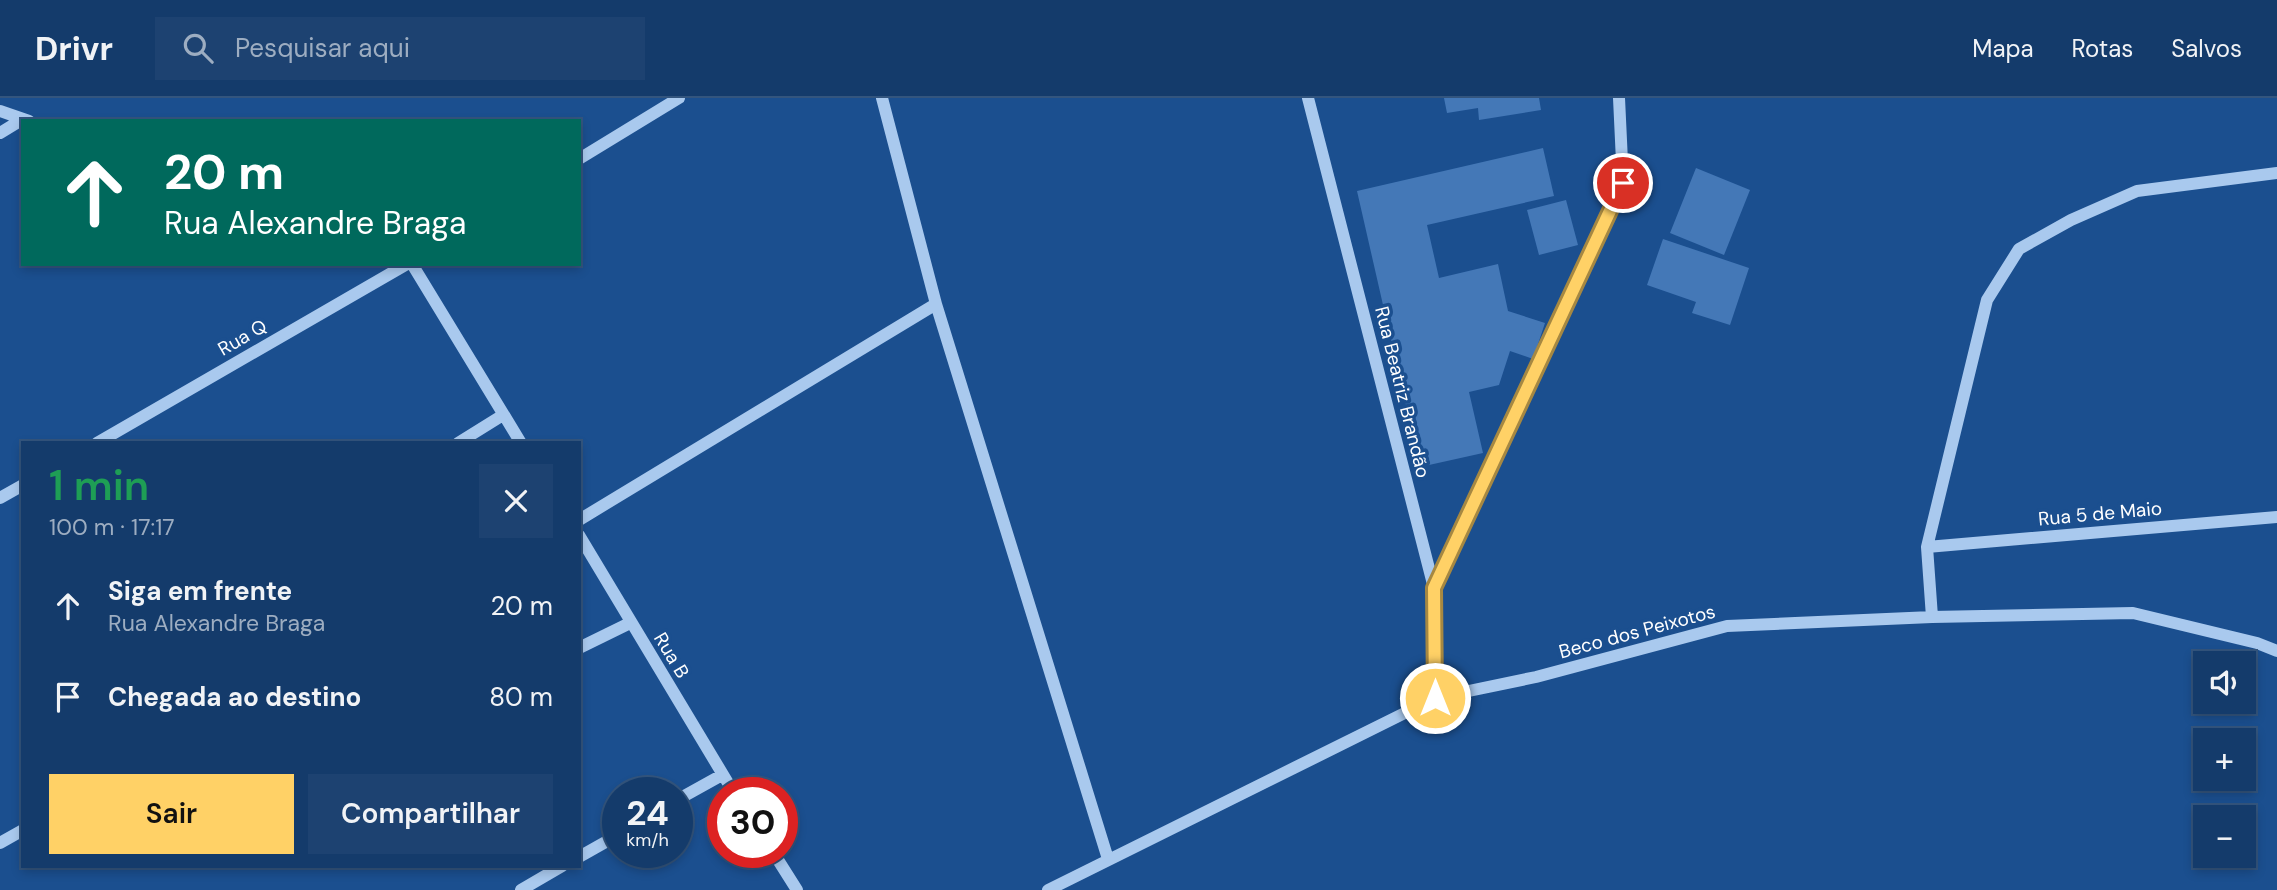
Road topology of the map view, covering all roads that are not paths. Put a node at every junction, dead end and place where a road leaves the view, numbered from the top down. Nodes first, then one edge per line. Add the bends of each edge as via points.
1 (679, 98) edge
2 (882, 98) edge
3 (1308, 98) edge
4 (1619, 98) edge
5 (0, 111) edge
6 (23, 119) edge
7 (21, 122) edge
8 (0, 133) edge
9 (581, 158) edge
10 (2277, 173) edge
11 (406, 266) edge
12 (410, 266) edge
13 (936, 304) junction
14 (503, 415) junction
15 (100, 441) edge
16 (461, 441) edge
17 (520, 441) edge
18 (21, 486) edge
19 (0, 498) edge
20 (2277, 517) edge
21 (581, 519) edge
22 (581, 538) edge
23 (1927, 547) junction
24 (1434, 588) junction
25 (1932, 617) junction
26 (630, 623) junction
27 (581, 647) edge
28 (2277, 651) edge
29 (1435, 698) junction
30 (722, 775) joint
31 (693, 791) edge
32 (21, 831) edge
33 (0, 844) edge
34 (602, 844) edge
35 (581, 856) edge
36 (1108, 859) junction
37 (559, 868) edge
38 (783, 868) edge
39 (521, 890) edge
40 (797, 890) edge
41 (1048, 890) edge

1 - 9 street
2 - 13 street
3 - 24 street, Rua Beatriz Brandão
4 - 24 street via 1623,183
5 - 6 street
7 - 8 street
10 - 23 street via 2137,191 2019,249 1987,300
11 - 15 street, Rua Q
12 - 14 street
13 - 21 street
13 - 36 street
14 - 16 street
14 - 17 street
18 - 19 street
20 - 23 street, Rua 5 de Maio
22 - 26 street, Rua B
23 - 25 street
24 - 29 street, Rua Beatriz Brandão
25 - 28 street, Beco dos Peixotos via 2133,613 2257,642
25 - 29 street, Beco dos Peixotos via 1727,626 1536,677
26 - 27 street
26 - 30 street, Rua B
29 - 36 street, Beco dos Peixotos
30 - 31 street
32 - 33 street
34 - 35 street
36 - 41 street, Beco dos Peixotos
37 - 39 street
38 - 40 street

